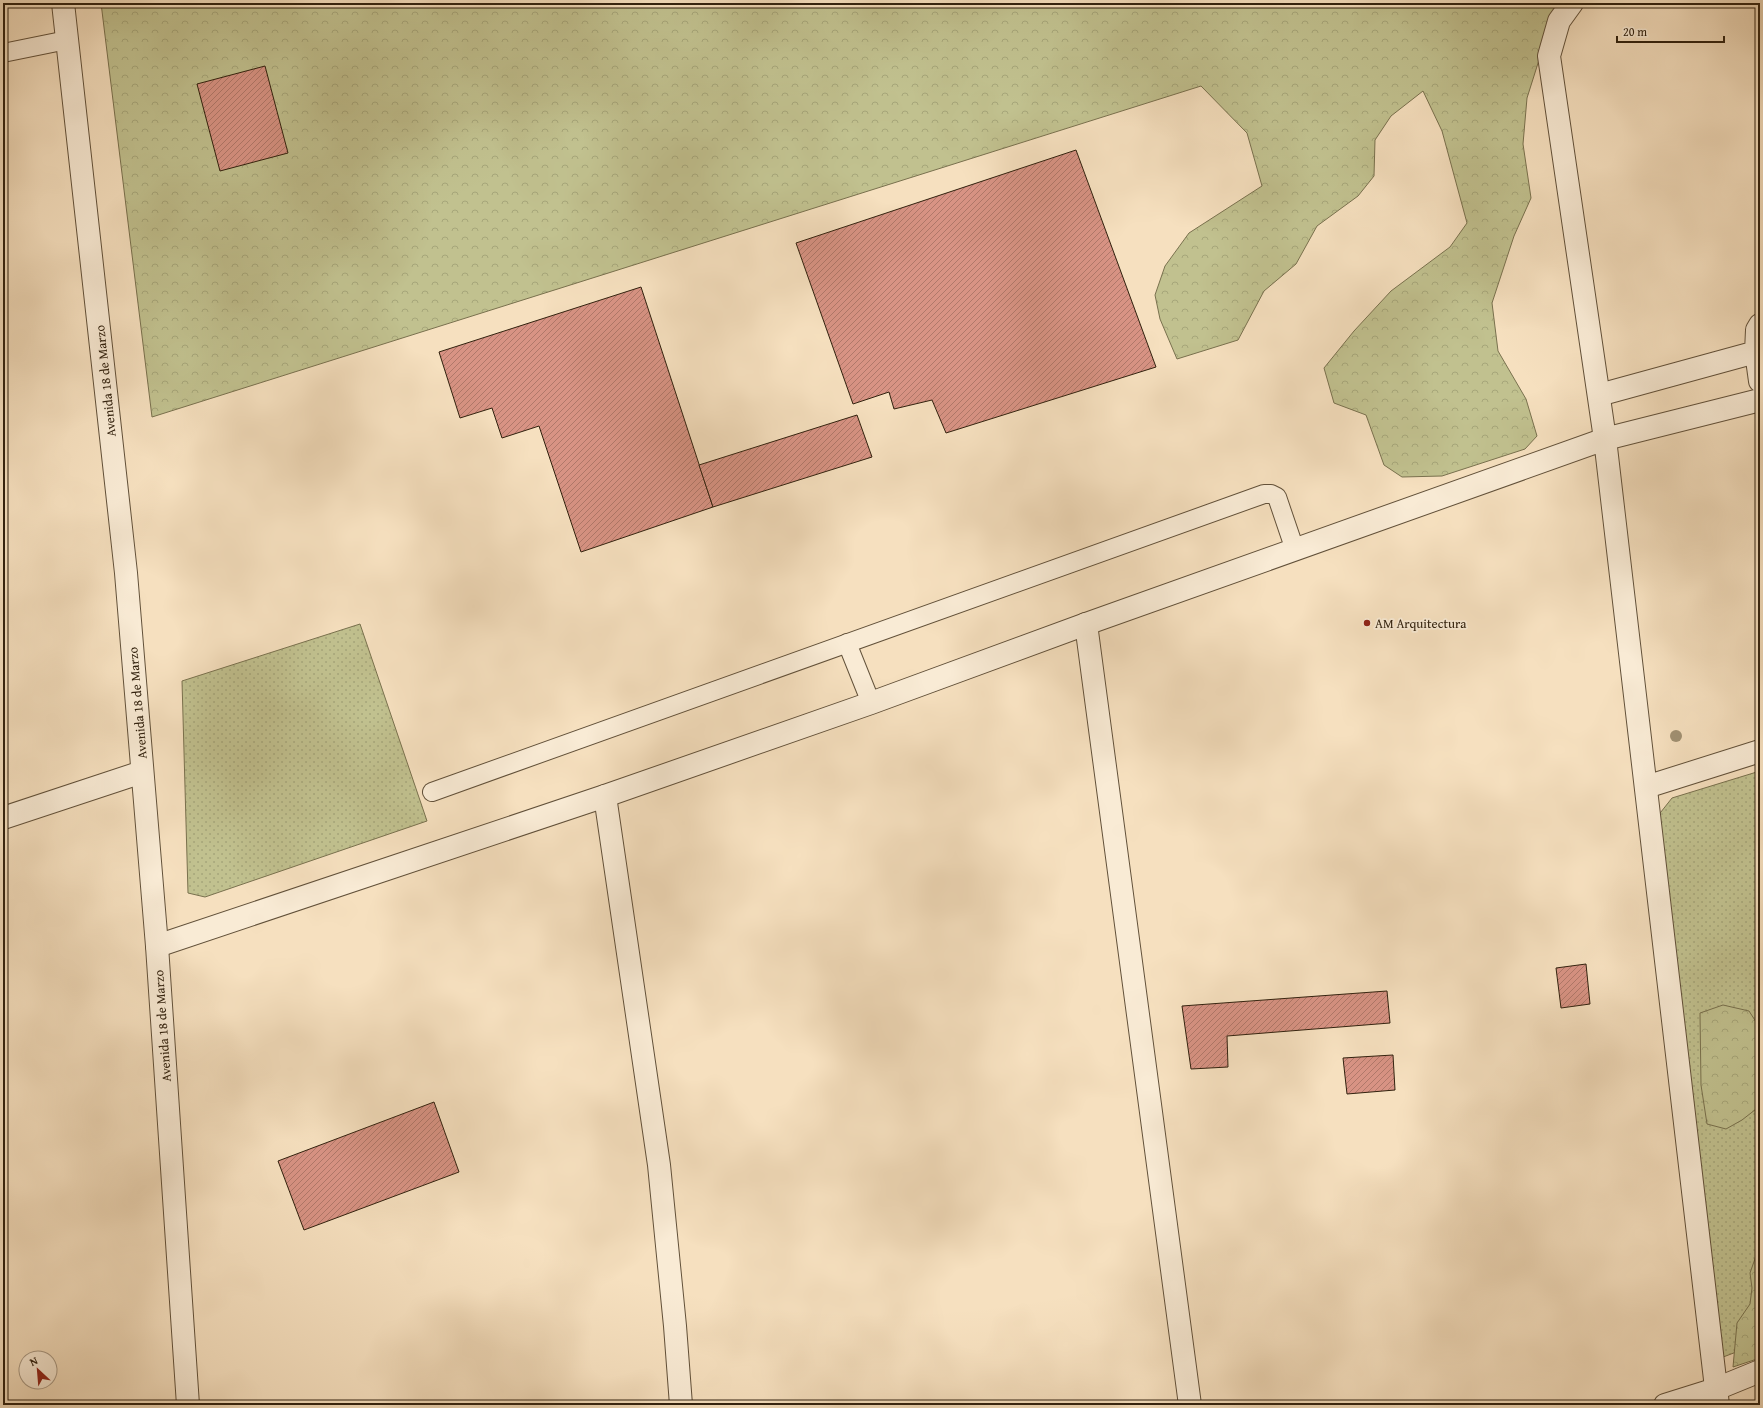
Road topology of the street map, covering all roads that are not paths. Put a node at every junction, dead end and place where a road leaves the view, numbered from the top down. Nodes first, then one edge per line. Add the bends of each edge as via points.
1 (63, 3) edge
2 (1572, 3) edge
3 (67, 40) junction
4 (3, 53) edge
5 (1760, 325) edge
6 (1756, 352) junction
7 (1760, 380) edge
8 (1599, 395) junction
9 (1760, 400) edge
10 (1605, 439) junction
11 (1295, 550) junction
12 (1086, 624) junction
13 (847, 643) junction
14 (871, 703) junction
15 (1760, 751) edge
16 (142, 772) junction
17 (1646, 787) junction
18 (432, 792) dead end
19 (605, 796) junction
20 (3, 818) edge
21 (157, 946) junction
22 (1760, 1371) edge
23 (1717, 1397) edge
24 (188, 1405) edge
25 (681, 1405) edge
26 (1190, 1405) edge
27 (1665, 1405) edge

1 - 3 street, Avenida 18 de Marzo
2 - 8 street via 1559,20 1549,56
3 - 4 lane
3 - 16 street, Avenida 18 de Marzo via 126,573
5 - 6 street via 1757,330
6 - 7 street
6 - 8 street
8 - 10 street
9 - 10 street
10 - 11 street
10 - 17 street
11 - 12 street
11 - 13 lane via 1277,497 1264,494
12 - 14 street
12 - 26 street
13 - 14 lane
13 - 18 lane
14 - 19 street
15 - 17 street
16 - 20 street
16 - 21 street, Avenida 18 de Marzo
17 - 23 street
19 - 21 street
19 - 25 street via 659,1165
21 - 24 street, Avenida 18 de Marzo
22 - 23 street
23 - 27 street

